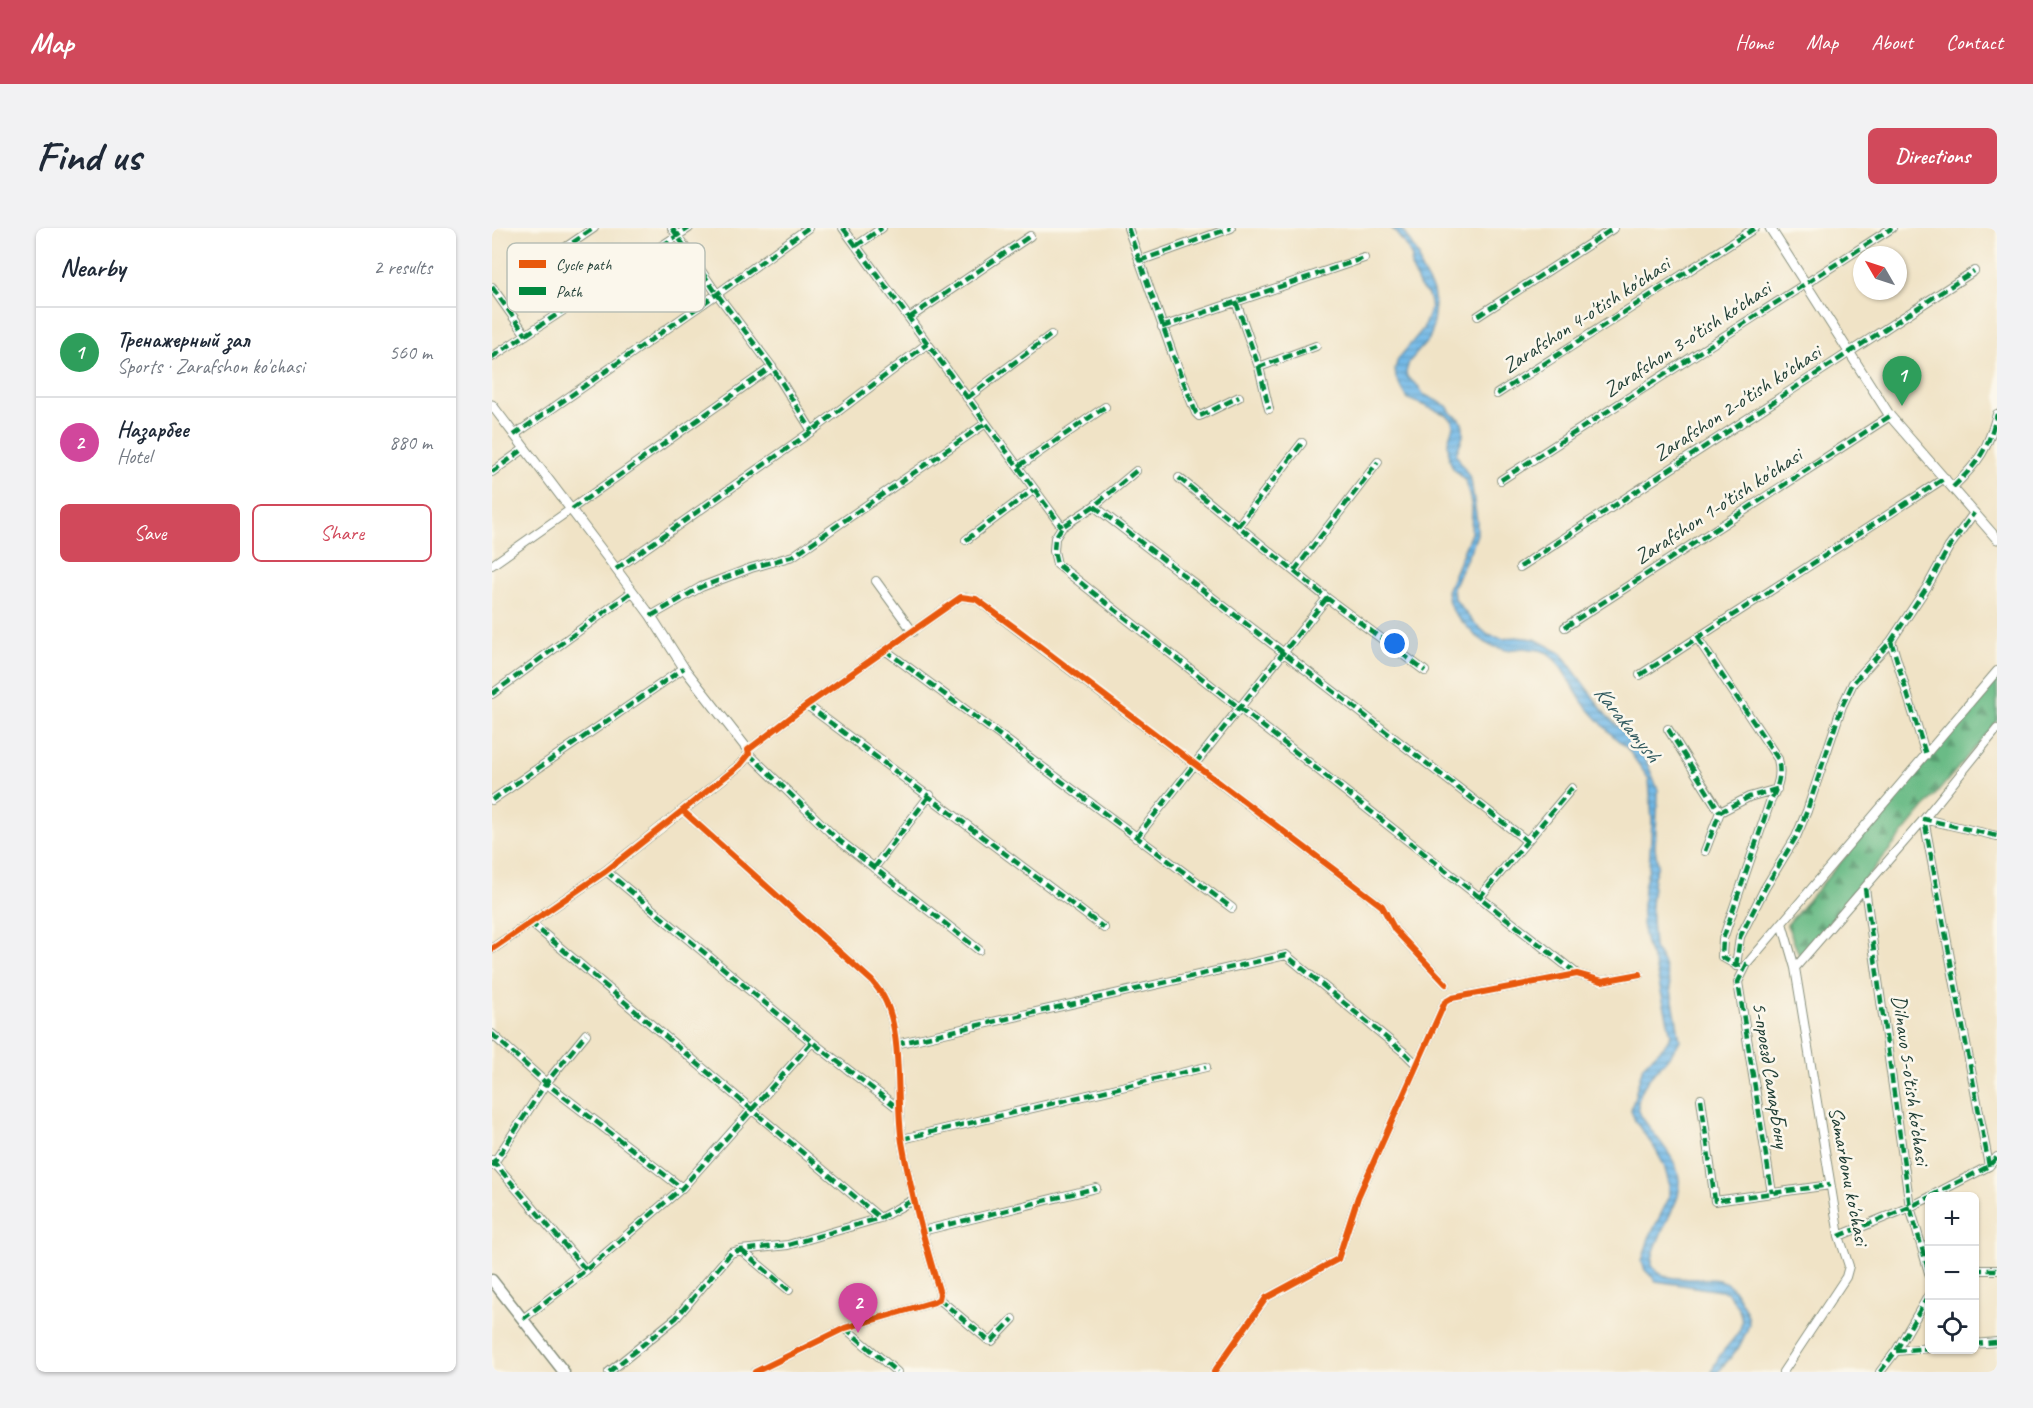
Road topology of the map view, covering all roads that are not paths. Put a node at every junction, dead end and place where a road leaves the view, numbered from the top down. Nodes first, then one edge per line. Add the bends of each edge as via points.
1 (594, 228) edge
2 (672, 228) edge
3 (689, 228) edge
4 (808, 228) edge
5 (843, 228) edge
6 (882, 228) edge
7 (1128, 228) edge
8 (1231, 228) edge
9 (1614, 228) edge
10 (1755, 228) edge
11 (1770, 228) edge
12 (1892, 228) edge
13 (1029, 236) dead end
14 (678, 237) junction
15 (572, 243) edge
16 (669, 243) edge
17 (682, 243) edge
18 (856, 246) junction
19 (1364, 258) dead end
20 (1139, 261) junction
21 (1974, 271) dead end
22 (705, 276) edge
23 (1806, 284) junction
24 (492, 287) edge
25 (717, 294) junction
26 (705, 302) edge
27 (1236, 302) junction
28 (507, 308) edge
29 (510, 312) edge
30 (562, 312) edge
31 (691, 312) edge
32 (1478, 316) dead end
33 (909, 318) junction
34 (1162, 327) junction
35 (526, 335) junction
36 (1051, 335) dead end
37 (927, 344) junction
38 (1316, 346) dead end
39 (1849, 351) junction
40 (492, 357) edge
41 (772, 367) junction
42 (1259, 367) junction
43 (1497, 394) dead end
44 (1239, 397) dead end
45 (967, 399) junction
46 (492, 405) edge
47 (1105, 406) dead end
48 (1269, 409) dead end
49 (1997, 414) edge
50 (1890, 416) junction
51 (986, 423) junction
52 (812, 430) junction
53 (514, 435) junction
54 (1302, 443) dead end
55 (524, 449) junction
56 (1378, 462) dead end
57 (1019, 466) junction
58 (1136, 471) dead end
59 (492, 472) edge
60 (1179, 478) dead end
61 (1945, 478) junction
62 (1501, 480) dead end
63 (1953, 488) junction
64 (1033, 490) junction
65 (1094, 506) junction
66 (572, 509) junction
67 (1974, 513) junction
68 (1238, 526) junction
69 (1062, 527) junction
70 (1997, 539) edge
71 (966, 540) dead end
72 (492, 565) edge
73 (1520, 567) dead end
74 (616, 569) junction
75 (1294, 571) junction
76 (876, 581) dead end
77 (633, 592) junction
78 (1327, 598) junction
79 (651, 616) junction
80 (1565, 627) dead end
81 (913, 632) junction
82 (1698, 639) junction
83 (1891, 641) junction
84 (885, 650) junction
85 (1284, 654) junction
86 (684, 668) junction
87 (1425, 671) dead end
88 (1997, 671) edge
89 (1640, 675) dead end
90 (492, 694) edge
91 (807, 705) junction
92 (1240, 709) junction
93 (1668, 729) dead end
94 (1997, 729) edge
95 (748, 752) junction
96 (1926, 755) junction
97 (1193, 764) junction
98 (1572, 788) dead end
99 (1777, 789) junction
100 (930, 795) junction
101 (492, 800) edge
102 (683, 811) junction
103 (1720, 812) junction
104 (1924, 819) junction
105 (1997, 836) edge
106 (1136, 838) junction
107 (1527, 841) junction
108 (1705, 851) dead end
109 (874, 868) junction
110 (606, 871) junction
111 (1865, 888) junction
112 (1479, 898) junction
113 (1232, 908) dead end
114 (530, 922) junction
115 (1782, 923) junction
116 (1104, 928) dead end
117 (492, 949) edge
118 (979, 950) dead end
119 (1747, 964) junction
120 (1736, 966) junction
121 (1795, 968) junction
122 (1577, 974) junction
123 (1640, 974) dead end
124 (1446, 984) dead end
125 (492, 1034) edge
126 (586, 1034) dead end
127 (812, 1042) junction
128 (896, 1044) junction
129 (1417, 1065) junction
130 (1206, 1067) dead end
131 (546, 1083) junction
132 (1701, 1099) dead end
133 (898, 1108) junction
134 (752, 1109) junction
135 (902, 1138) junction
136 (1997, 1157) edge
137 (493, 1163) edge
138 (1989, 1166) junction
139 (1830, 1185) junction
140 (682, 1188) junction
141 (1096, 1188) dead end
142 (1940, 1192) edge
143 (1772, 1193) junction
144 (913, 1200) junction
145 (1925, 1200) edge
146 (1910, 1207) junction
147 (880, 1218) junction
148 (922, 1231) junction
149 (1839, 1236) junction
150 (741, 1250) junction
151 (1925, 1261) edge
152 (586, 1270) junction
153 (1979, 1270) edge
154 (1997, 1270) edge
155 (492, 1280) edge
156 (789, 1290) dead end
157 (939, 1299) junction
158 (1925, 1300) edge
159 (523, 1319) junction
160 (1013, 1319) dead end
161 (845, 1328) junction
162 (1997, 1342) edge
163 (1979, 1344) edge
164 (1925, 1348) edge
165 (1896, 1351) junction
166 (564, 1372) edge
167 (609, 1372) edge
168 (755, 1372) edge
169 (897, 1372) edge
170 (1214, 1372) edge
171 (1783, 1372) edge
172 (1880, 1372) edge

1 - 15 street
2 - 14 street
3 - 14 street
4 - 25 street
5 - 18 street
6 - 18 street
7 - 20 street
8 - 20 street
9 - 32 street
10 - 43 street, Zarafshon 4-o'tish ko'chasi
11 - 23 street
12 - 23 street, Zarafshon 3-o'tish ko'chasi
13 - 33 street
14 - 16 street
14 - 17 street
18 - 33 street
19 - 27 street
20 - 34 street
21 - 39 street, Zarafshon 2-o'tish ko'chasi
22 - 25 street
23 - 39 street
23 - 62 street, Zarafshon 3-o'tish ko'chasi
24 - 28 street
25 - 26 street
25 - 41 street
27 - 34 street
27 - 42 street
29 - 35 street
30 - 35 street
31 - 53 street
33 - 37 street
34 - 44 street via 1199,416
35 - 40 street
36 - 45 street
37 - 45 street
37 - 52 street
38 - 42 street
39 - 50 street
39 - 73 street, Zarafshon 2-o'tish ko'chasi
41 - 52 street
41 - 66 street
42 - 48 street
45 - 51 street
46 - 53 street
47 - 57 street
49 - 63 street via 1991,438 1978,462
50 - 61 street
50 - 80 street, Zarafshon 1-o'tish ko'chasi
51 - 57 street
51 - 79 street via 793,556 701,587
52 - 74 street
53 - 55 street
54 - 68 street
55 - 59 street
55 - 66 street
56 - 75 street
57 - 64 street
58 - 65 street
60 - 68 street
61 - 63 street
61 - 82 street
63 - 67 street
64 - 69 street
64 - 71 street
65 - 69 street
65 - 85 street
66 - 72 street
66 - 74 street
67 - 70 street
67 - 83 street
68 - 75 street
69 - 92 street via 1055,538 1057,564
74 - 77 street
75 - 78 street
76 - 81 street
77 - 79 street
77 - 90 street
78 - 85 street
78 - 87 street
79 - 86 street
81 - 84 street
81 - 97 street via 961,597 976,599
82 - 89 street
82 - 99 street via 1778,759
83 - 96 street
83 - 120 street via 1853,683 1842,706 1796,837 1740,937
84 - 91 street
84 - 106 street
85 - 92 street
85 - 107 street
86 - 95 street
86 - 101 street
88 - 96 street
91 - 95 street
91 - 100 street
92 - 97 street
92 - 112 street
93 - 103 street
94 - 104 street
95 - 102 street via 740,765
95 - 109 street via 835,837
96 - 115 street
97 - 106 street
97 - 124 street via 1382,906 1395,930
98 - 107 street
99 - 103 street via 1749,797
99 - 120 street via 1723,939 1722,957
100 - 109 street
100 - 116 street
102 - 110 street
102 - 128 street via 872,981 884,997
103 - 108 street
104 - 105 street
104 - 111 street
104 - 138 street
106 - 113 street
107 - 112 street
109 - 118 street
110 - 114 street
110 - 127 street
111 - 121 street
111 - 146 street, Dilnavo 5-o'tish ko'chasi
112 - 122 street
114 - 117 street
114 - 134 street
115 - 119 street
115 - 121 street, Samarbonu ko'chasi
119 - 120 street
119 - 143 street, 5-проезд СамарБону via 1738,982
121 - 139 street, Samarbonu ko'chasi
122 - 123 street via 1602,981
122 - 129 street via 1452,998 1445,1002
125 - 131 street
126 - 131 street
127 - 133 street
127 - 134 street
128 - 129 street via 1286,955
128 - 133 street
129 - 170 street via 1358,1197 1338,1259 1266,1298
130 - 135 street
131 - 137 street
131 - 140 street
132 - 143 street via 1715,1201
133 - 135 street
134 - 140 street
134 - 147 street
135 - 144 street
136 - 138 street
137 - 152 street
138 - 142 street
139 - 143 street
139 - 149 street, Samarbonu ko'chasi
140 - 152 street
141 - 148 street
144 - 147 street
144 - 148 street
145 - 146 street
146 - 149 street
146 - 151 street, Dilnavo 5-o'tish ko'chasi
147 - 150 street via 788,1245
148 - 157 street
149 - 171 street, Samarbonu ko'chasi via 1849,1266 1846,1277
150 - 156 street
150 - 167 street via 731,1253 676,1318
152 - 159 street
153 - 154 street
155 - 159 main road
157 - 160 street via 988,1341
157 - 161 street
158 - 165 street
159 - 166 main road
161 - 168 street
161 - 169 street
162 - 163 street
164 - 165 street
165 - 172 street

